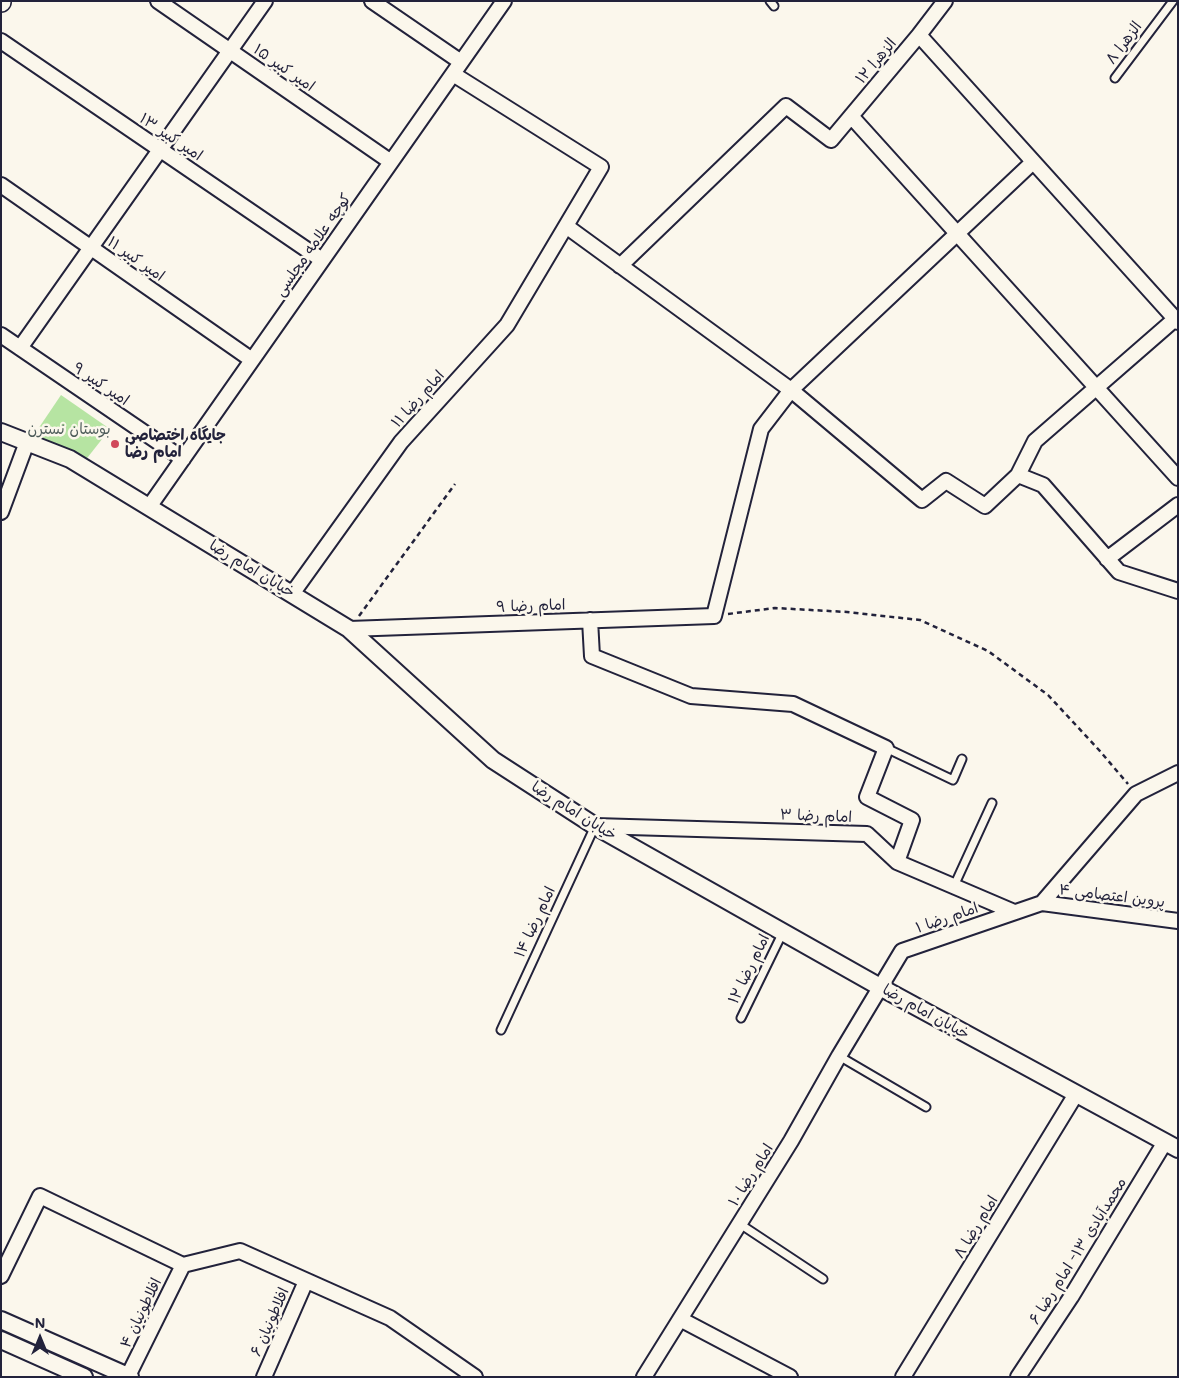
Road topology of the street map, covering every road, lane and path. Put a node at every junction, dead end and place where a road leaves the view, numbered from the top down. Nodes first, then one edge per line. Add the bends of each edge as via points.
1 (158, 1) edge
2 (265, 1) edge
3 (372, 1) edge
4 (504, 1) edge
5 (1174, 1) edge
6 (942, 2) edge
7 (919, 35) junction
8 (1, 41) edge
9 (230, 51) junction
10 (457, 68) junction
11 (1115, 78) dead end
12 (851, 116) junction
13 (160, 150) junction
14 (391, 162) junction
15 (1033, 162) junction
16 (1, 185) edge
17 (566, 226) junction
18 (957, 233) junction
19 (91, 248) junction
20 (322, 260) junction
21 (620, 266) junction
22 (1176, 321) edge
23 (1, 335) edge
24 (20, 348) junction
25 (252, 360) junction
26 (1096, 388) junction
27 (791, 390) junction
28 (1, 432) edge
29 (27, 442) junction
30 (183, 459) junction
31 (1018, 474) junction
32 (1178, 478) edge
33 (455, 484) dead end
34 (1178, 505) edge
35 (149, 507) junction
36 (1, 512) edge
37 (1107, 559) junction
38 (1178, 591) edge
39 (292, 594) junction
40 (714, 616) junction
41 (590, 620) junction
42 (350, 629) junction
43 (886, 748) junction
44 (962, 759) dead end
45 (1178, 773) edge
46 (1136, 794) junction
47 (992, 803) dead end
48 (595, 826) junction
49 (897, 862) junction
50 (954, 886) junction
51 (1042, 903) junction
52 (1014, 912) junction
53 (1178, 921) edge
54 (783, 932) junction
55 (880, 987) junction
56 (740, 1018) dead end
57 (501, 1030) dead end
58 (839, 1056) junction
59 (1076, 1094) junction
60 (926, 1107) dead end
61 (1171, 1146) edge
62 (740, 1224) junction
63 (183, 1265) junction
64 (1, 1276) edge
65 (823, 1279) dead end
66 (306, 1281) junction
67 (680, 1319) junction
68 (1, 1320) edge
69 (1, 1340) edge
70 (129, 1376) edge
71 (84, 1377) edge
72 (264, 1377) edge
73 (475, 1377) edge
74 (644, 1377) edge
75 (790, 1377) edge
76 (903, 1377) edge
77 (1018, 1377) edge

1 - 9 street, امیر کبیر ۱۵
2 - 9 street
3 - 10 street
4 - 10 street, کوچه علامه مجلسی
5 - 11 lane, الزهرا ۸
6 - 7 street, الزهرا ۱۲
7 - 12 street, الزهرا ۱۲
7 - 15 street
8 - 13 street, امیر کبیر ۱۳
9 - 13 street
9 - 14 street, امیر کبیر ۱۵
10 - 14 street, کوچه علامه مجلسی
10 - 17 street, امام رضا ۱۱ via 601,167
12 - 18 street
12 - 21 street, الزهرا ۱۲ via 831,140 786,106
13 - 19 street
13 - 20 street, امیر کبیر ۱۳
14 - 20 street, کوچه علامه مجلسی
15 - 18 street
15 - 22 street
16 - 19 street, امیر کبیر ۱۱
17 - 21 street
17 - 39 street, امام رضا ۱۱ via 506,325 401,442
18 - 26 street
18 - 27 street
19 - 24 street
19 - 25 street, امیر کبیر ۱۱
20 - 25 street, کوچه علامه مجلسی
21 - 27 street
22 - 26 street
23 - 24 street, امیر کبیر ۹
24 - 30 street, امیر کبیر ۹
25 - 30 street, کوچه علامه مجلسی
26 - 31 street via 1035,441
26 - 32 street
27 - 31 street via 922,500 946,481 985,506
27 - 40 street via 761,429
28 - 29 street, خیابان امام رضا
29 - 35 street, خیابان امام رضا via 70,458
29 - 36 street
30 - 35 street, کوچه علامه مجلسی
31 - 37 street via 1043,485
33 - 42 path
34 - 37 street
35 - 39 street, خیابان امام رضا
37 - 38 street via 1119,572
39 - 42 street, خیابان امام رضا
40 - 41 street, امام رضا ۹
40 - 46 path via 775,608 920,620 988,651 1048,695
41 - 42 street, امام رضا ۹
41 - 43 street via 592,656 691,696 793,704
42 - 48 street, خیابان امام رضا via 493,760
43 - 44 lane via 953,780
43 - 49 street via 867,797 912,820
45 - 46 street
46 - 51 street
47 - 50 lane
48 - 49 street, امام رضا ۳ via 867,834
48 - 54 street, خیابان امام رضا
48 - 57 lane, امام رضا ۱۴
49 - 50 street, امام رضا ۳
50 - 52 street, امام رضا ۳
51 - 52 street, امام رضا ۱
51 - 53 street, پروین اعتصامی ۴
52 - 55 street, امام رضا ۱ via 902,951
54 - 55 street, خیابان امام رضا
54 - 56 lane, امام رضا ۱۲
55 - 58 street, امام رضا ۱۰
55 - 59 street, خیابان امام رضا
58 - 60 lane
58 - 62 street, امام رضا ۱۰
59 - 61 street, خیابان امام رضا
59 - 76 street, امام رضا ۸
61 - 77 street, محمدآبادی ۱۳- امام رضا ۶
62 - 65 lane
62 - 67 street, امام رضا ۱۰
63 - 64 street via 40,1196
63 - 66 street via 240,1251
63 - 70 street, افلاطونیان ۴
66 - 72 street, افلاطونیان ۶
66 - 73 street via 390,1318
67 - 74 street, امام رضا ۱۰
67 - 75 street
68 - 70 street
69 - 71 street

